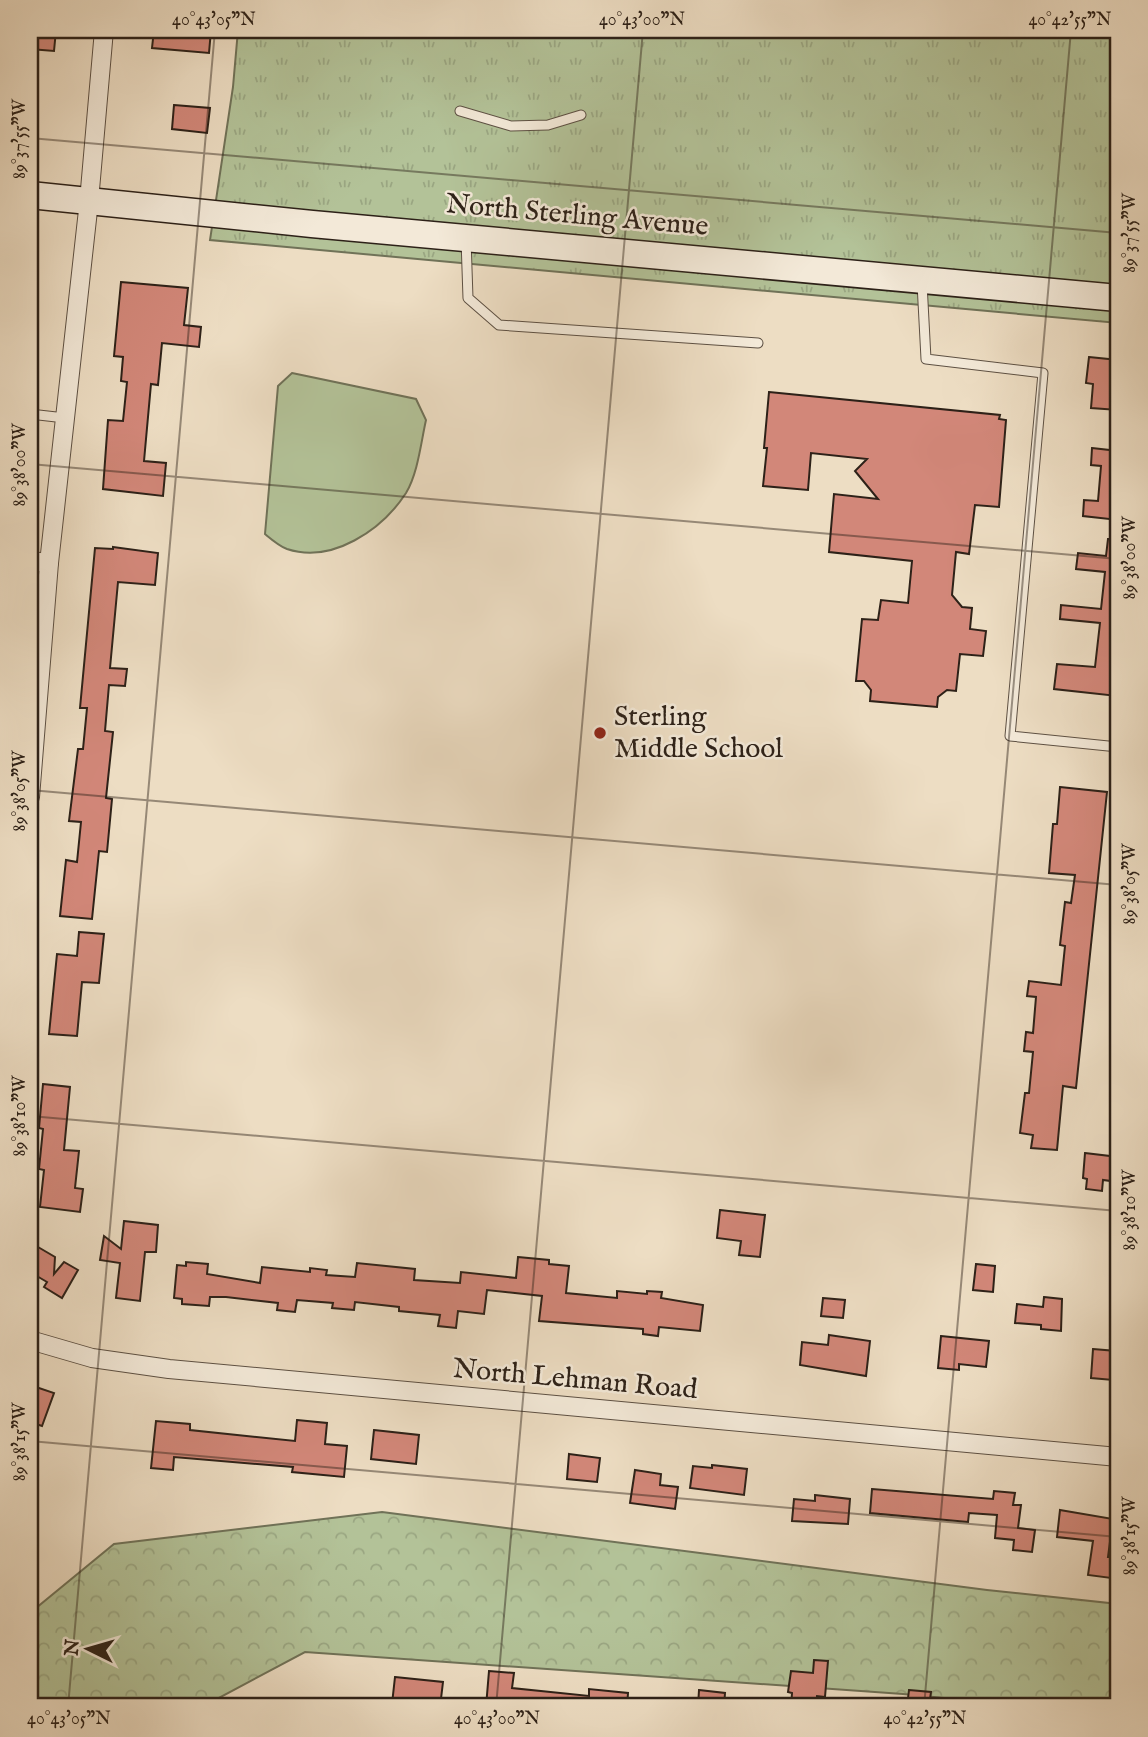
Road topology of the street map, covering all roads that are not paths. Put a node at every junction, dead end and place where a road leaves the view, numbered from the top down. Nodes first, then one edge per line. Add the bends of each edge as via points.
1 (104, 30) edge
2 (460, 111) dead end
3 (581, 115) dead end
4 (30, 195) edge
5 (89, 201) junction
6 (466, 237) junction
7 (922, 279) junction
8 (1118, 298) edge
9 (758, 343) dead end
10 (30, 414) edge
11 (65, 418) junction
12 (30, 561) edge
13 (49, 563) junction
14 (1118, 747) edge
15 (30, 797) edge
16 (30, 1340) edge
17 (1118, 1457) edge

1 - 5 street
2 - 3 lane via 510,125 548,125
4 - 5 main road, North Sterling Avenue
5 - 6 main road, North Sterling Avenue
5 - 11 street
6 - 7 main road, North Sterling Avenue
6 - 9 lane via 468,298 499,325
7 - 8 main road, North Sterling Avenue
7 - 14 lane via 926,359 1043,373 1010,736
10 - 11 lane
11 - 13 street
12 - 13 street
13 - 15 street
16 - 17 street, North Lehman Road via 92,1358 169,1369

